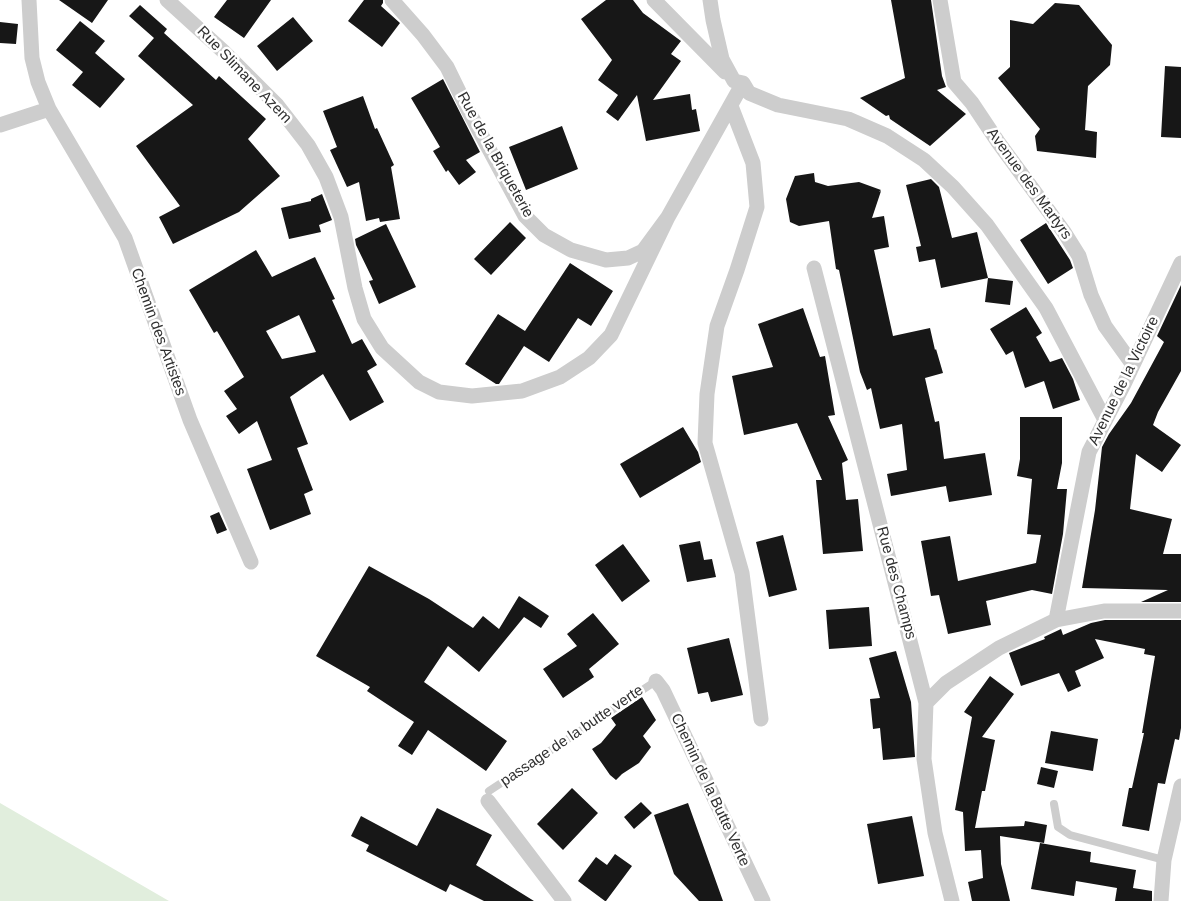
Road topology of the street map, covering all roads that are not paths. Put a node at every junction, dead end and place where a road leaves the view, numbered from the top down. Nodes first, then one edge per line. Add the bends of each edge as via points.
1 (29, 0) edge
2 (167, 0) edge
3 (392, 0) edge
4 (654, 0) edge
5 (710, 0) edge
6 (940, 0) edge
7 (739, 82) junction
8 (731, 106) junction
9 (49, 109) junction
10 (0, 126) edge
11 (668, 217) junction
12 (1181, 263) edge
13 (814, 268) dead end
14 (1133, 365) junction
15 (1105, 420) junction
16 (251, 562) dead end
17 (1181, 611) edge
18 (1056, 620) junction
19 (656, 681) joint
20 (926, 703) junction
21 (761, 719) dead end
22 (1181, 786) edge
23 (489, 796) joint
24 (1054, 804) dead end
25 (1164, 860) junction
26 (564, 901) edge
27 (763, 901) edge
28 (952, 901) edge
29 (1161, 901) edge

1 - 9 street, Chemin des Artistes via 32,58
2 - 11 street, Rue Slimane Azem via 278,105 308,145 326,177 340,217 364,319 382,348 419,382 439,392 472,396 522,391 560,377 590,358 612,335
3 - 11 street, Rue de la Briqueterie via 447,68 525,216 544,235 571,250 606,260 628,258 643,251
4 - 7 street
5 - 7 street via 722,59
6 - 14 street, Avenue des Martyrs via 954,82 1064,232 1079,256 1105,326
7 - 8 street, Rue de la Briqueterie
7 - 15 street via 749,93 778,105 848,119 887,136 924,160 987,225 1046,308
8 - 11 street, Rue de la Briqueterie
8 - 21 street via 753,163 757,207 717,326 707,394 706,443 742,573
9 - 10 street
9 - 16 street, Chemin des Artistes via 124,238 190,420
12 - 14 street, Avenue de la Victoire
13 - 20 street, Rue des Champs
14 - 15 street, Avenue de la Victoire
15 - 18 street, Avenue de la Victoire via 1089,452
17 - 18 street via 1104,611
18 - 20 street via 998,648 946,683
19 - 23 lane, passage de la butte verte
19 - 27 street, Chemin de la Butte Verte
20 - 28 street, Rue des Champs via 924,758 935,833
22 - 25 street
23 - 26 street
24 - 25 lane via 1058,827 1070,835
25 - 29 street

